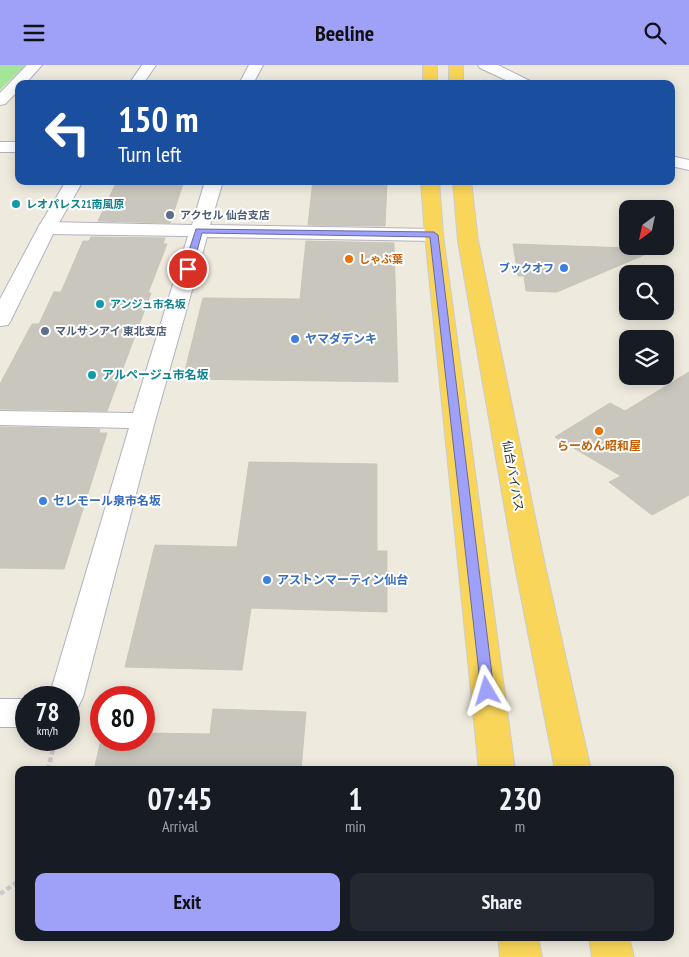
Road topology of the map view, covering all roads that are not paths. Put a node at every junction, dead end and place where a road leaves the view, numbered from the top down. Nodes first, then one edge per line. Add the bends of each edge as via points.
1 (35, 65) edge
2 (149, 65) edge
3 (256, 65) edge
4 (430, 65) edge
5 (456, 65) edge
6 (484, 65) edge
7 (20, 80) edge
8 (139, 80) edge
9 (248, 80) edge
10 (430, 80) edge
11 (456, 80) edge
12 (518, 80) edge
13 (15, 86) edge
14 (0, 101) edge
15 (0, 147) edge
16 (15, 147) edge
17 (675, 162) edge
18 (689, 165) edge
19 (73, 185) edge
20 (213, 185) edge
21 (430, 185) edge
22 (462, 185) edge
23 (47, 228) junction
24 (199, 231) junction
25 (434, 235) junction
26 (0, 321) edge
27 (0, 418) edge
28 (144, 421) junction
29 (69, 686) edge
30 (0, 713) edge
31 (15, 713) edge
32 (497, 766) edge
33 (572, 766) edge
34 (518, 941) edge
35 (610, 941) edge
36 (520, 957) edge
37 (613, 957) edge

1 - 7 street
2 - 8 street
3 - 9 street
4 - 10 highway
5 - 11 highway
6 - 12 street
13 - 14 street
15 - 16 street
17 - 18 street
19 - 23 street
20 - 24 street
21 - 25 highway
22 - 33 highway, 仙台バイパス via 468,241
23 - 24 street
23 - 26 street
24 - 25 street
24 - 28 street
25 - 32 highway
27 - 28 street
28 - 29 street
30 - 31 street
34 - 36 highway
35 - 37 highway

